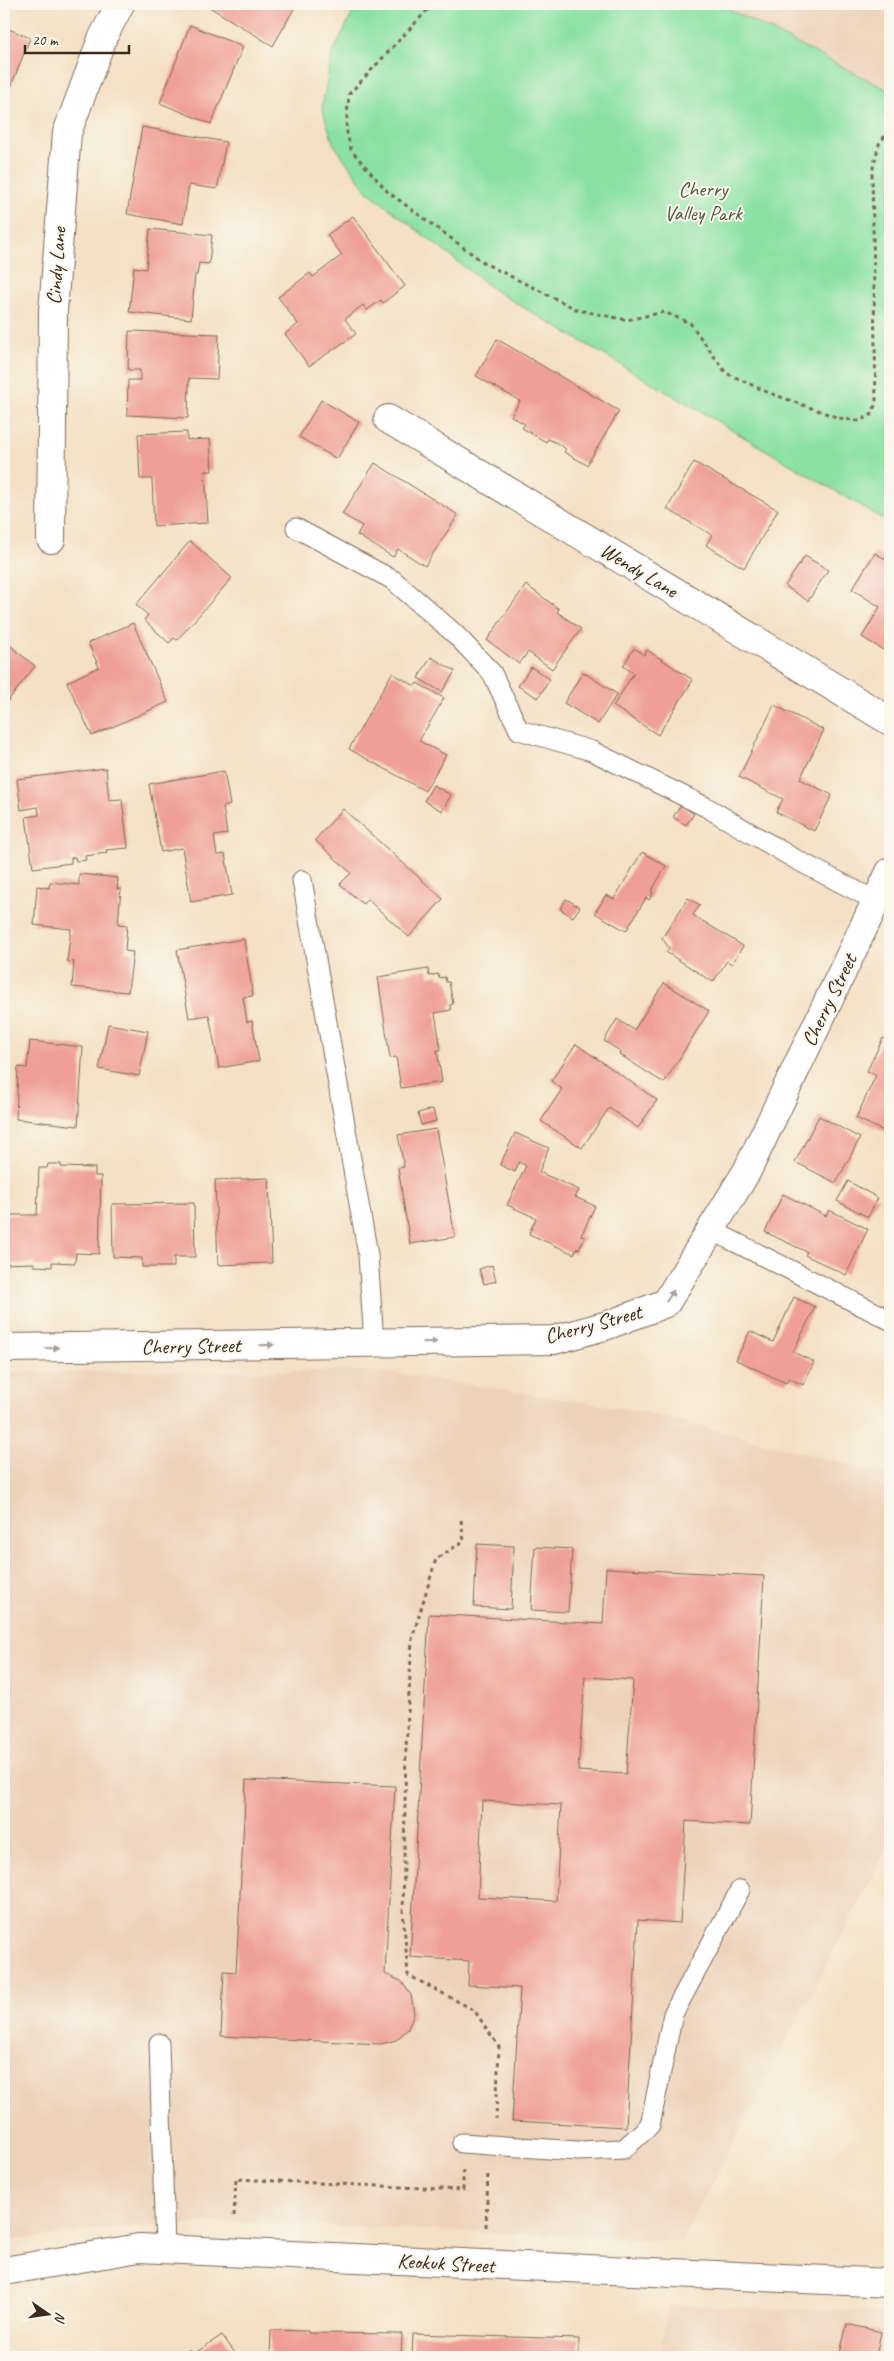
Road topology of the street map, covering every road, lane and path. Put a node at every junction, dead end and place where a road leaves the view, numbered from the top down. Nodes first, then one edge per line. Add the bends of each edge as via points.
1 (120, 4) edge
2 (433, 4) edge
3 (890, 129) edge
4 (388, 419) dead end
5 (296, 528) dead end
6 (51, 539) dead end
7 (890, 721) edge
8 (890, 872) edge
9 (302, 880) dead end
10 (876, 901) junction
11 (710, 1230) junction
12 (890, 1320) edge
13 (374, 1343) junction
14 (4, 1348) edge
15 (461, 1520) dead end
16 (740, 1890) dead end
17 (159, 2043) dead end
18 (496, 2121) dead end
19 (462, 2143) dead end
20 (472, 2169) dead end
21 (480, 2170) dead end
22 (234, 2216) dead end
23 (486, 2227) dead end
24 (165, 2249) junction
25 (4, 2271) edge
26 (890, 2283) edge

1 - 6 street, Cindy Lane via 102,39 67,133 52,311
2 - 3 path via 349,94 346,128 351,150 388,192 486,264 578,310 627,320 664,312 690,323 726,373 839,418 859,421 871,415 876,403 872,172 879,144
4 - 7 street, Wendy Lane
5 - 10 lane via 393,580 455,634 492,673 519,730 592,751 706,807
8 - 10 street, Cherry Street
9 - 13 lane via 368,1255
10 - 11 street, Cherry Street via 747,1171
11 - 12 lane
13 -> 11 street, Cherry Street via 554,1340 608,1325 666,1303
14 -> 13 street, Cherry Street
15 - 18 path via 464,1541 436,1559 412,1639 406,1748 404,1912 408,1974 474,2010 499,2047
16 - 19 lane via 673,2014 650,2125 624,2149 578,2152
17 - 24 lane
20 - 22 path via 464,2169 464,2190 236,2179
21 - 23 path via 488,2170
24 - 25 street, Keokuk Street via 139,2248
24 - 26 street, Keokuk Street

